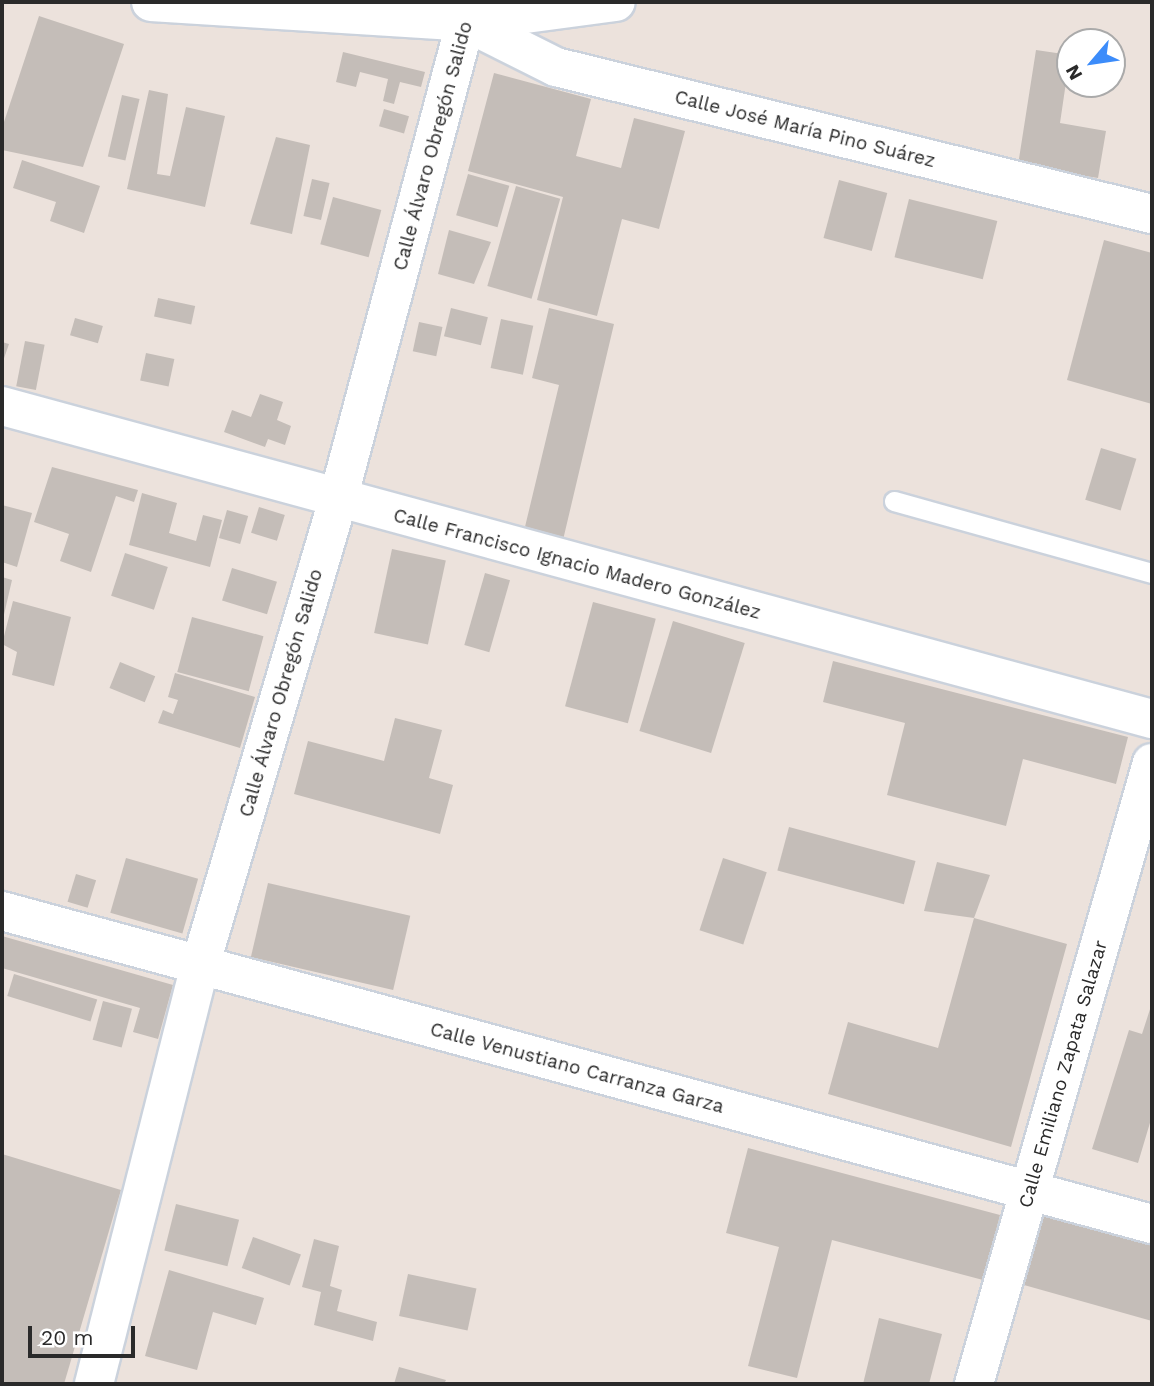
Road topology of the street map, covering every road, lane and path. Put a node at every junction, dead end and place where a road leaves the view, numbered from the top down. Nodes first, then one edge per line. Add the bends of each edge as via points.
1 (150, 2) edge
2 (616, 2) edge
3 (469, 12) edge
4 (1152, 214) edge
5 (2, 406) edge
6 (338, 499) junction
7 (894, 501) dead end
8 (1152, 573) edge
9 (1152, 719) edge
10 (1152, 763) edge
11 (2, 911) edge
12 (200, 966) junction
13 (1029, 1191) junction
14 (1152, 1224) edge
15 (94, 1384) edge
16 (974, 1384) edge

1 - 3 street
2 - 3 street
3 - 4 street, Calle José María Pino Suárez via 556,67
3 - 6 street, Calle Álvaro Obregón Salido
5 - 6 street, Calle Francisco Ignacio Madero González
6 - 9 street, Calle Francisco Ignacio Madero González
6 - 12 street, Calle Álvaro Obregón Salido
7 - 8 lane
10 - 13 street, Calle Emiliano Zapata Salazar
11 - 12 street, Calle Venustiano Carranza Garza
12 - 13 street, Calle Venustiano Carranza Garza
12 - 15 street, Calle Álvaro Obregón Salido
13 - 14 street, Calle Venustiano Carranza Garza
13 - 16 street, Calle Emiliano Zapata Salazar

